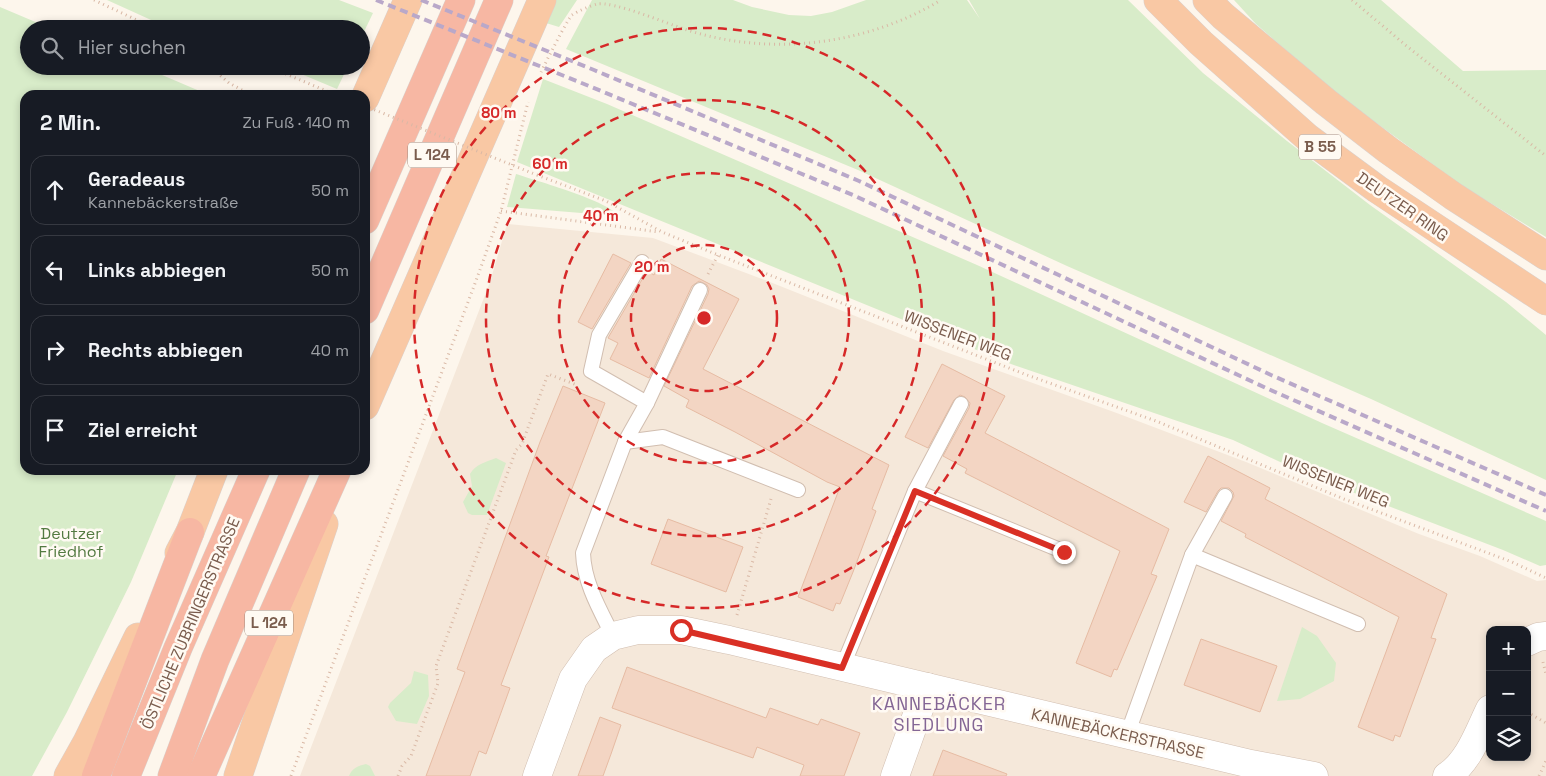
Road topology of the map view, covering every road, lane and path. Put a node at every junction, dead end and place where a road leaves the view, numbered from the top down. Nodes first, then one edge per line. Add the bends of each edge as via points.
1 (94, 0) edge
2 (408, 0) edge
3 (461, 0) edge
4 (499, 0) edge
5 (542, 0) edge
6 (941, 0) edge
7 (1158, 0) edge
8 (1207, 0) edge
9 (1352, 0) edge
10 (137, 20) edge
11 (219, 75) edge
12 (288, 75) edge
13 (539, 75) dead end
14 (241, 90) edge
15 (323, 90) edge
16 (369, 90) edge
17 (528, 102) dead end
18 (370, 108) edge
19 (1546, 156) edge
20 (370, 209) edge
21 (500, 211) junction
22 (662, 232) junction
23 (1546, 256) edge
24 (642, 262) dead end
25 (700, 290) dead end
26 (370, 298) edge
27 (1546, 302) edge
28 (583, 387) dead end
29 (370, 395) edge
30 (647, 404) junction
31 (961, 404) dead end
32 (625, 442) junction
33 (212, 475) edge
34 (254, 475) edge
35 (294, 475) edge
36 (335, 475) edge
37 (340, 475) edge
38 (776, 482) junction
39 (798, 490) dead end
40 (915, 491) junction
41 (1225, 496) dead end
42 (190, 532) junction
43 (1064, 552) dead end
44 (1192, 555) junction
45 (1546, 578) edge
46 (1358, 624) dead end
47 (613, 636) junction
48 (1546, 636) edge
49 (729, 640) junction
50 (1531, 640) edge
51 (842, 668) junction
52 (927, 687) junction
53 (1531, 714) edge
54 (1487, 716) edge
55 (1546, 723) edge
56 (1127, 734) junction
57 (1546, 761) edge
58 (1248, 770) edge
59 (68, 776) edge
60 (96, 776) edge
61 (126, 776) edge
62 (172, 776) edge
63 (201, 776) edge
64 (238, 776) edge
65 (292, 776) edge
66 (398, 776) edge
67 (538, 776) edge
68 (895, 776) edge
69 (1314, 776) edge
70 (1447, 776) edge
71 (1539, 776) edge

1 - 10 path
2 - 16 highway
3 - 20 highway, L 124
4 - 26 highway, L 124
5 - 29 highway
6 - 13 path via 883,27 830,41 789,45 706,36 625,8 598,4 572,16
7 - 27 highway, DEUTZER RING / B 55 via 1308,138 1376,189
8 - 23 highway, B 55 via 1222,16 1388,150
9 - 19 path
11 - 14 path
12 - 15 path
17 - 21 path
18 - 22 path, WISSENER WEG, bridge via 606,201
21 - 22 path
21 - 65 path
22 - 45 path, WISSENER WEG via 1027,375 1156,421
24 - 30 lane via 599,335 591,371
25 - 30 lane
28 - 66 path via 548,374 522,444 516,450 436,666 438,683 411,756
30 - 32 lane
31 - 40 lane
32 - 38 lane via 663,437
32 - 47 lane via 583,553 583,567 591,590
33 - 42 highway
34 - 61 highway, ÖSTLICHE ZUBRINGERSTRASSE
35 - 62 highway, L 124 via 214,660
36 - 63 highway, L 124
37 - 64 highway
38 - 39 lane
38 - 49 path
40 - 43 lane
40 - 51 lane
41 - 44 lane
42 - 59 highway
42 - 60 highway
44 - 46 lane
44 - 56 lane
47 - 49 street, KANNEBÄCKERSTRASSE via 638,630 681,630
47 - 67 street, KANNEBÄCKERSTRASSE via 594,649 573,679
48 - 50 street
49 - 51 street, KANNEBÄCKERSTRASSE
51 - 52 street, KANNEBÄCKERSTRASSE
52 - 56 street, KANNEBÄCKERSTRASSE
52 - 68 street
53 - 55 path
54 - 70 street via 1456,770
56 - 58 street, KANNEBÄCKERSTRASSE
57 - 71 path
58 - 69 street, KANNEBÄCKERSTRASSE

